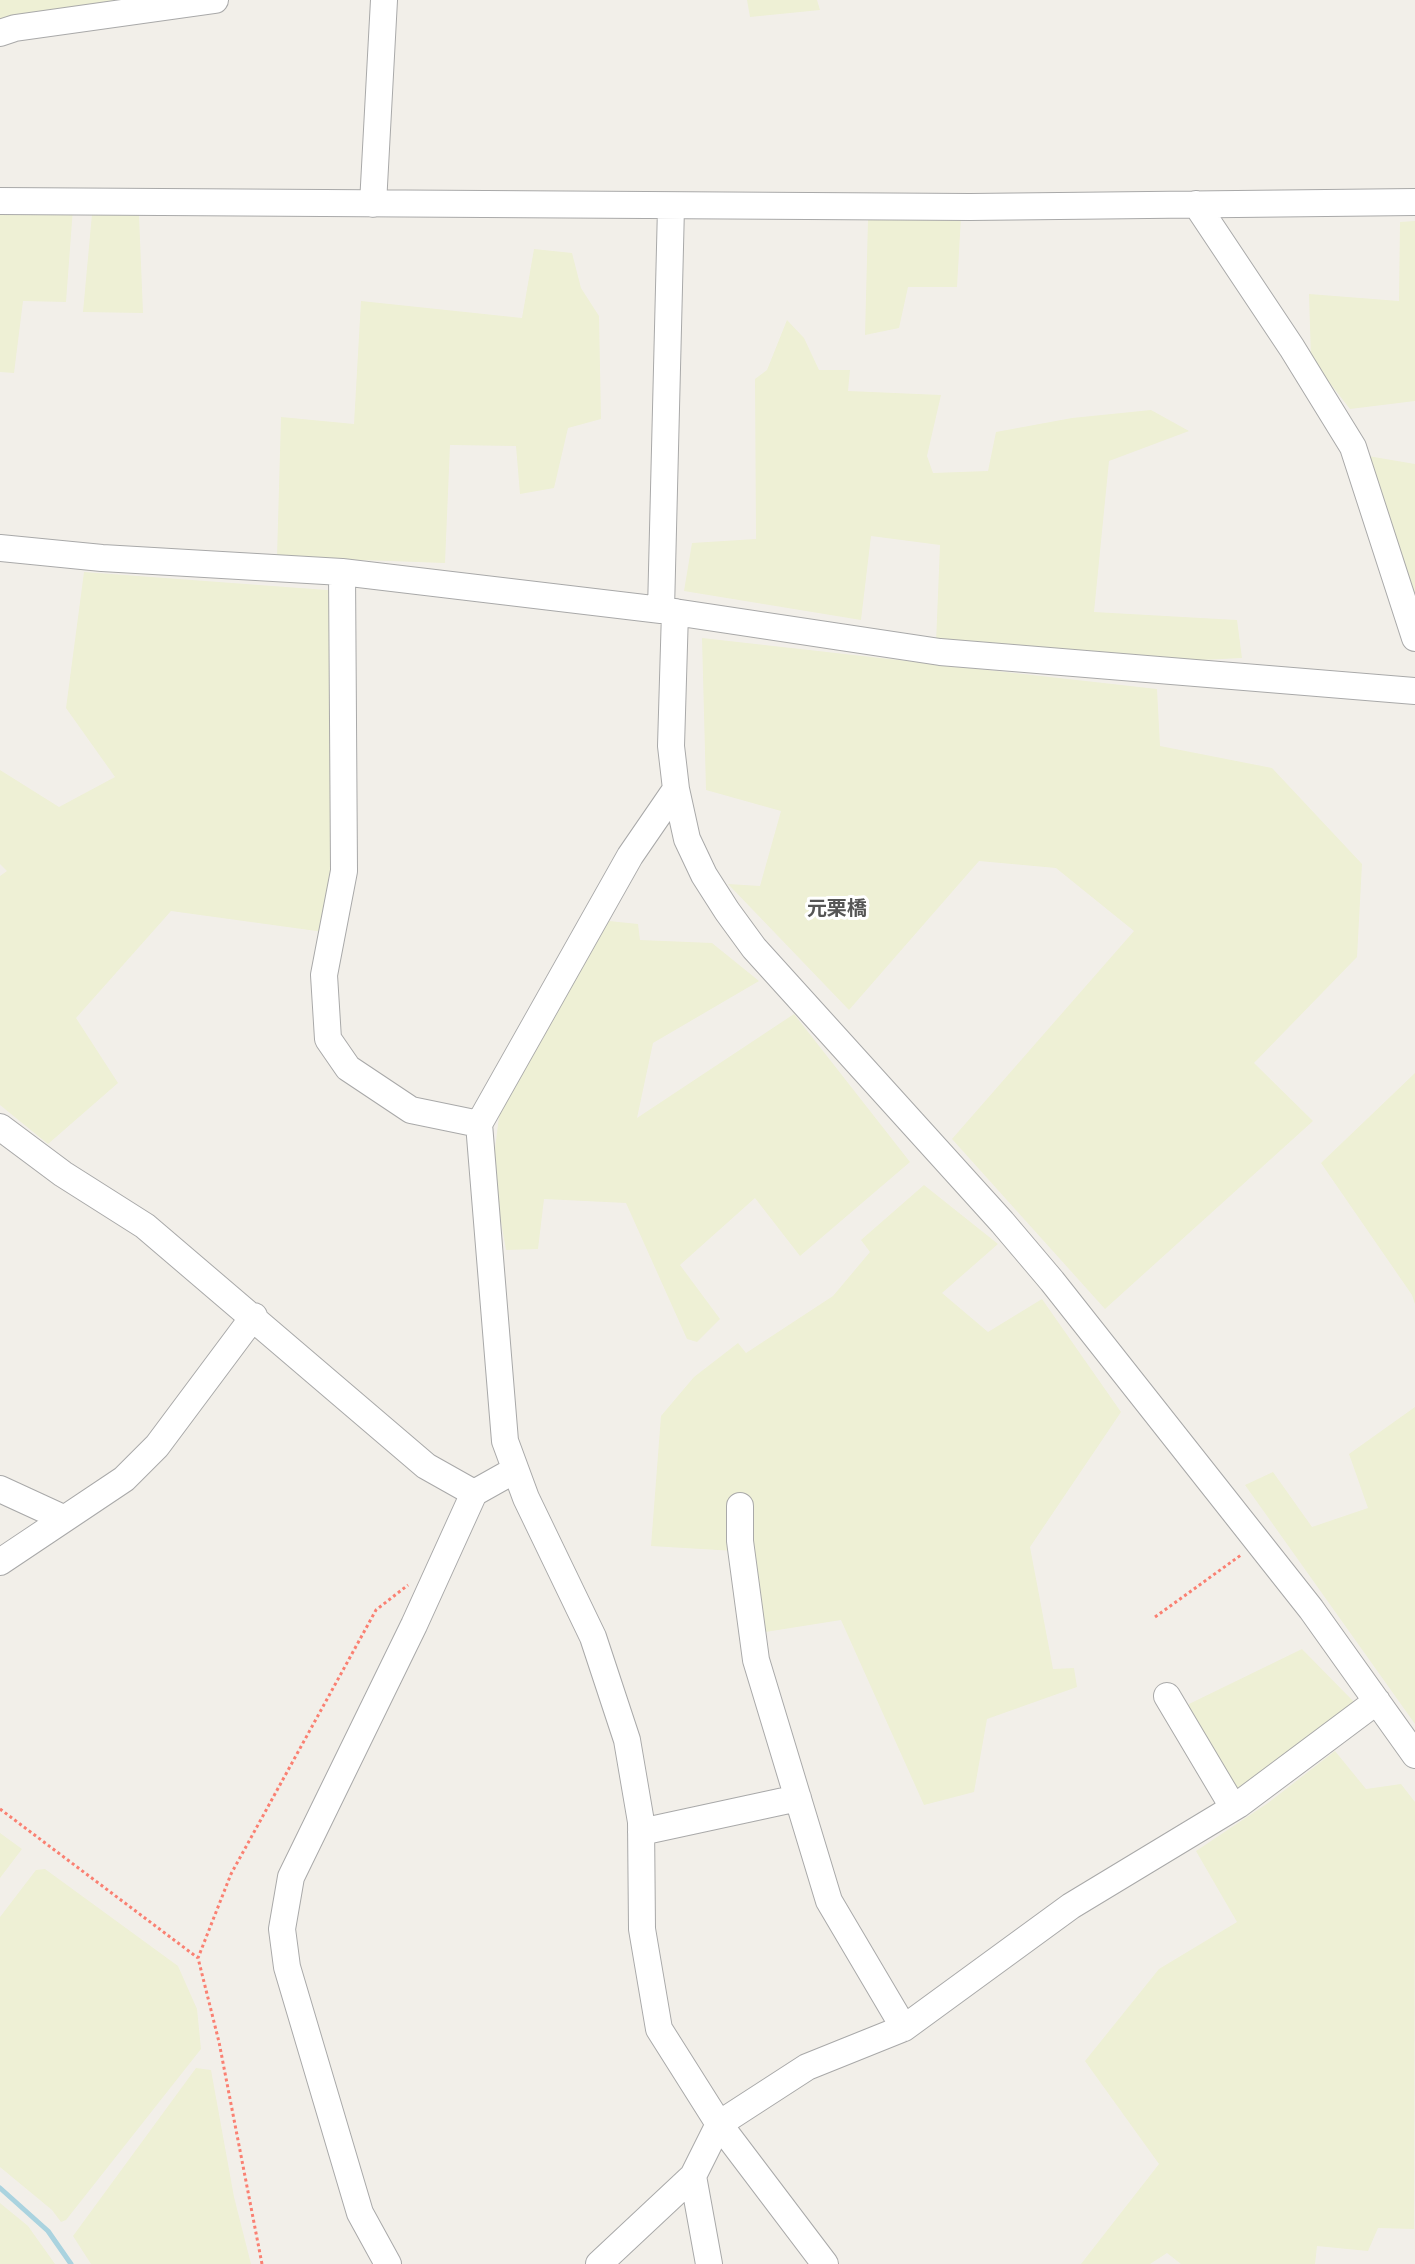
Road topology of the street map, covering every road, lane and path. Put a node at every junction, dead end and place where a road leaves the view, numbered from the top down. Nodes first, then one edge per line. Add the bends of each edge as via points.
1 (215, 0) edge
2 (384, 0) edge
3 (0, 33) edge
4 (0, 201) edge
5 (1415, 202) edge
6 (374, 204) junction
7 (1196, 204) junction
8 (671, 207) junction
9 (0, 548) edge
10 (342, 572) junction
11 (668, 611) junction
12 (1415, 638) edge
13 (1415, 691) edge
14 (675, 789) junction
15 (479, 1124) junction
16 (0, 1127) edge
17 (254, 1316) junction
18 (516, 1470) junction
19 (0, 1489) edge
20 (474, 1493) junction
21 (740, 1506) dead end
22 (63, 1518) junction
23 (1258, 1544) junction
24 (0, 1562) edge
25 (410, 1583) dead end
26 (1155, 1617) dead end
27 (1167, 1696) dead end
28 (1377, 1701) junction
29 (1415, 1755) edge
30 (798, 1798) junction
31 (1233, 1808) junction
32 (0, 1809) edge
33 (641, 1832) junction
34 (198, 1958) junction
35 (904, 2028) junction
36 (719, 2124) junction
37 (693, 2176) junction
38 (262, 2264) edge
39 (388, 2264) edge
40 (599, 2264) edge
41 (709, 2264) edge
42 (825, 2264) edge

1 - 3 street
2 - 6 street
4 - 6 street
5 - 7 street
6 - 8 street
7 - 8 street
7 - 12 street via 1353,447
8 - 11 street
9 - 10 street
10 - 11 street
10 - 15 street via 344,871 324,975 328,1039 348,1068 411,1110
11 - 13 street via 940,652
11 - 14 street
14 - 15 street via 630,856
14 - 23 street via 687,839 704,875 754,948 1023,1247
15 - 18 street via 505,1442
16 - 17 street via 63,1174 145,1226
17 - 20 street via 426,1466
17 - 22 street via 157,1446 124,1479
18 - 20 street
18 - 33 street via 593,1637 627,1740
19 - 22 street
20 - 39 street via 291,1877 282,1929 287,1968 360,2213
21 - 30 street via 740,1541 756,1660
22 - 24 street
23 - 26 path
23 - 28 street
25 - 34 path via 376,1610 231,1874
27 - 31 street
28 - 29 street
28 - 31 street
30 - 33 street
30 - 35 street via 829,1901
31 - 35 street via 1071,1906
32 - 34 path
33 - 36 street via 642,1929 659,2029
34 - 38 path via 219,2042
35 - 36 street via 807,2067
36 - 37 street
36 - 42 street
37 - 40 street
37 - 41 street

